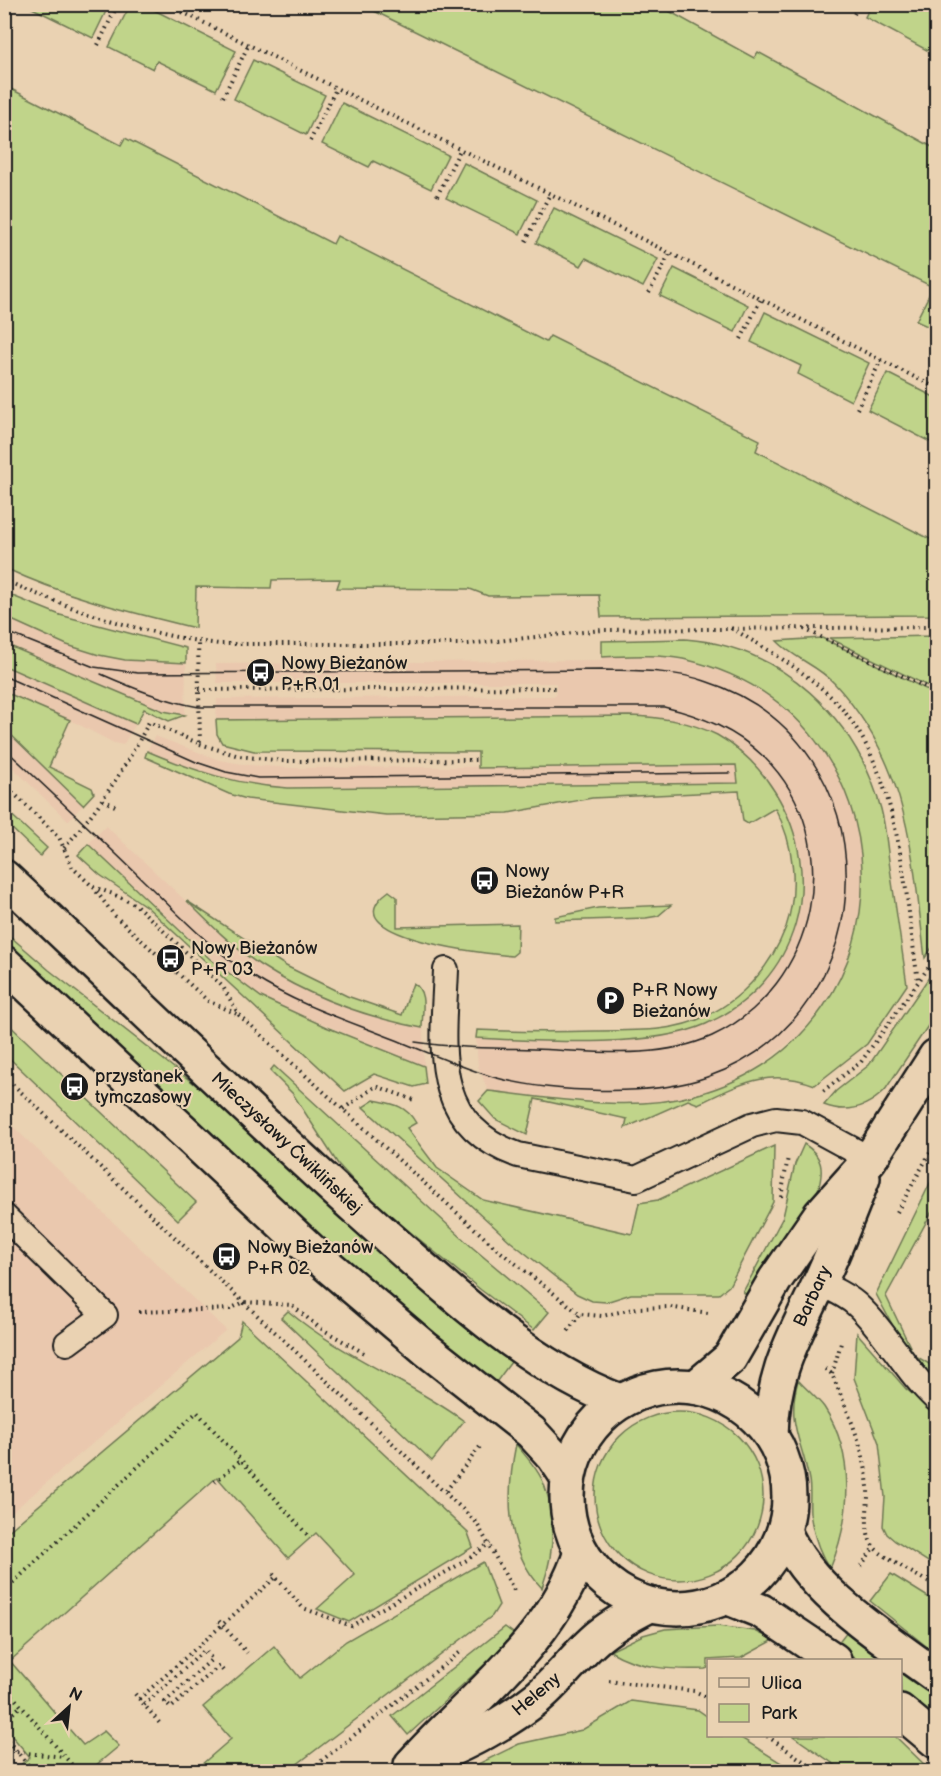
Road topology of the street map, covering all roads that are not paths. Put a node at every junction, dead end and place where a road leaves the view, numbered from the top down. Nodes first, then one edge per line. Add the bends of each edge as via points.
1 (4, 877) edge
2 (4, 963) edge
3 (446, 970) dead end
4 (936, 1056) edge
5 (870, 1159) junction
6 (4, 1216) edge
7 (819, 1283) junction
8 (68, 1343) dead end
9 (696, 1387) junction
10 (936, 1399) edge
11 (620, 1401) junction
12 (771, 1436) junction
13 (568, 1478) junction
14 (784, 1531) junction
15 (581, 1552) junction
16 (726, 1598) junction
17 (650, 1605) junction
18 (832, 1659) edge
19 (936, 1676) edge
20 (902, 1713) edge
21 (936, 1741) edge
22 (406, 1768) edge

1 - 11 street, Mieczysławy Ćwiklińskiej via 389,1238 512,1339 574,1380
2 - 13 street via 312,1251 531,1432
3 - 5 lane via 445,1076 460,1115 472,1130 501,1149 636,1179 752,1125 789,1119 816,1128
4 - 5 street, Barbary
5 - 7 street, Barbary
5 - 9 street, Barbary via 820,1215 775,1280 730,1358
6 - 8 lane via 105,1315
7 - 10 lane via 854,1302 917,1382
7 - 12 street, Barbary via 777,1377
9 - 11 street via 657,1388
9 - 12 street via 739,1404
11 - 13 street via 591,1426 572,1459
12 - 14 street via 789,1491
13 - 15 street via 568,1516
14 - 16 street via 755,1577
14 - 19 street via 793,1553 812,1576
15 - 17 street via 610,1586
15 - 22 street, Heleny via 563,1598 546,1624
16 - 17 street via 689,1607
16 - 18 street via 760,1611
17 - 22 street, Heleny via 599,1636 537,1698 453,1750
20 - 21 street

